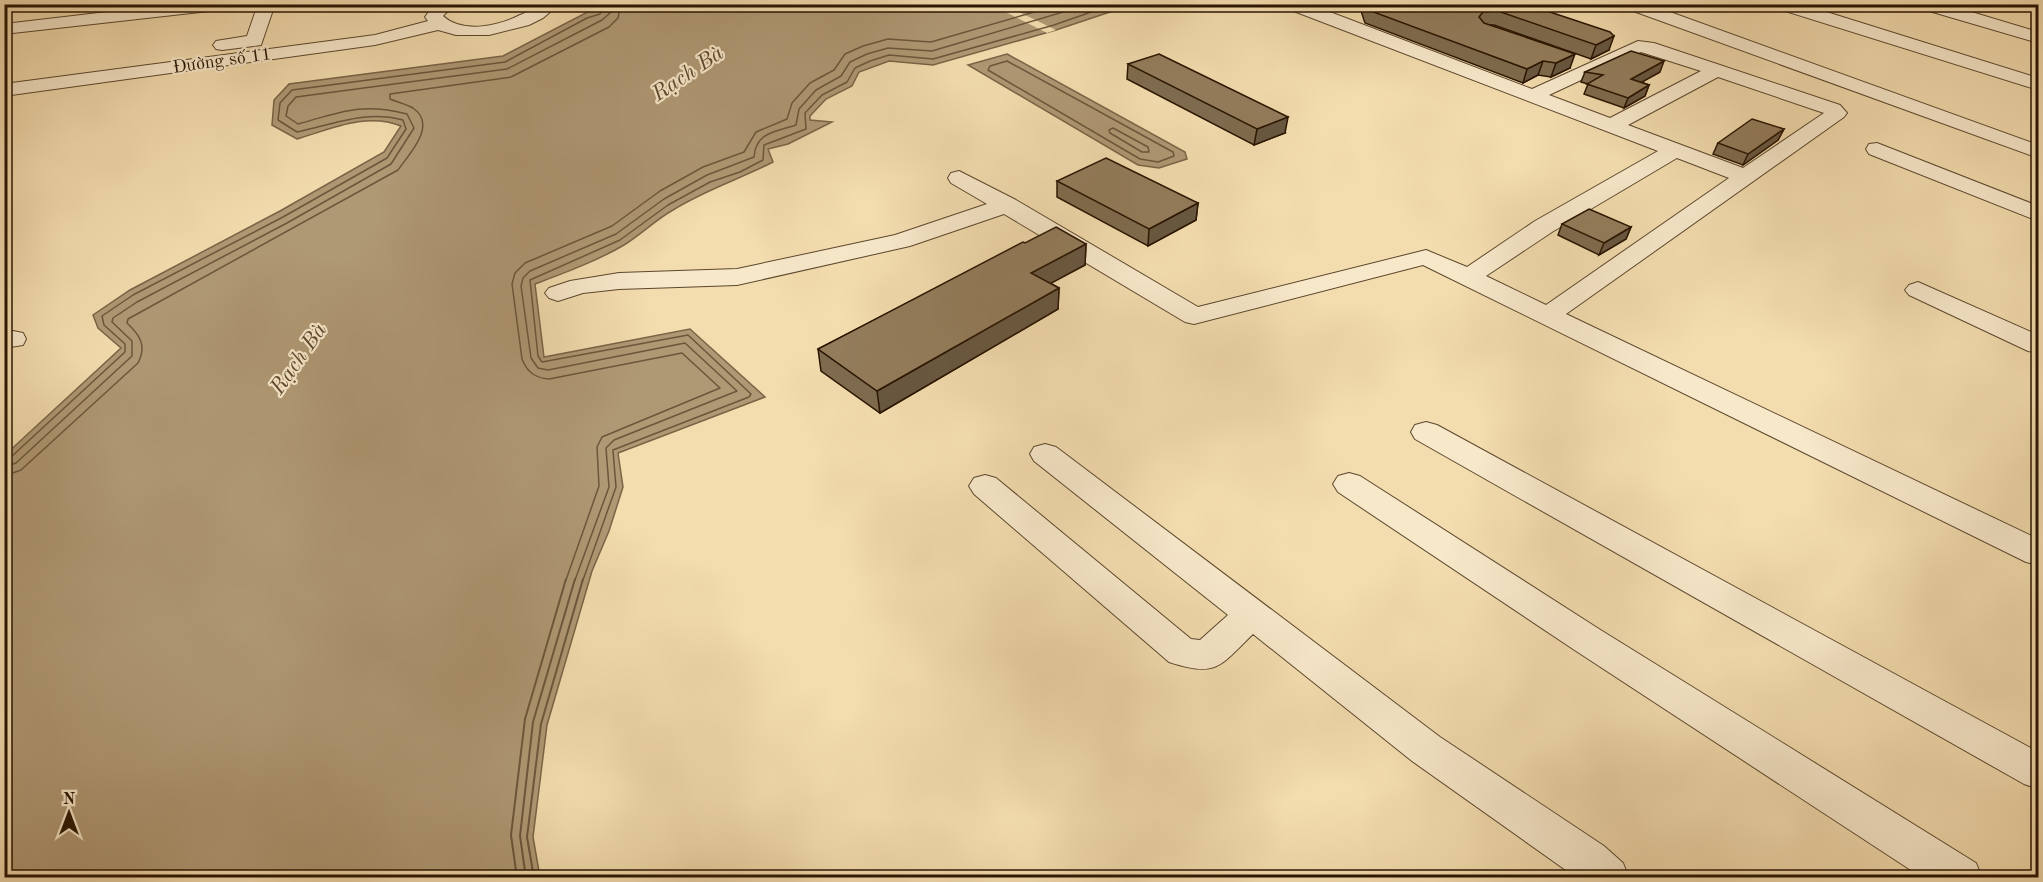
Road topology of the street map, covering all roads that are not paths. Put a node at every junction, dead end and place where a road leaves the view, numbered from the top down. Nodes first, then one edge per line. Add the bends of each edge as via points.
1 (227, 4) edge
2 (267, 4) edge
3 (446, 4) edge
4 (546, 4) edge
5 (1631, 4) edge
6 (1782, 4) edge
7 (1925, 4) edge
8 (1297, 6) edge
9 (439, 24) junction
10 (8, 33) edge
11 (1380, 38) junction
12 (2038, 38) edge
13 (100, 59) dead end
14 (1570, 60) edge
15 (1591, 67) junction
16 (1717, 70) junction
17 (2038, 84) edge
18 (1554, 85) junction
19 (4, 90) edge
20 (1532, 96) junction
21 (1611, 126) junction
22 (1877, 149) dead end
23 (1675, 150) junction
24 (2038, 152) edge
25 (1746, 177) junction
26 (958, 178) dead end
27 (1008, 205) junction
28 (2038, 214) edge
29 (1468, 278) junction
30 (1918, 290) dead end
31 (558, 292) dead end
32 (1547, 316) junction
33 (2038, 345) edge
34 (1426, 432) dead end
35 (1045, 454) dead end
36 (1349, 484) dead end
37 (985, 486) dead end
38 (2038, 553) edge
39 (1251, 614) junction
40 (2038, 772) edge
41 (1608, 878) edge
42 (1961, 878) edge

1 - 10 street
2 - 13 street via 255,41
3 - 9 street via 434,17
4 - 9 street via 538,16 498,29 453,29
5 - 24 street
6 - 17 street
7 - 12 street
8 - 11 street
9 - 19 street, Đường số 11 via 375,40
11 - 18 street via 1398,30 1409,32
11 - 20 street
14 - 15 street
15 - 16 street via 1638,46
15 - 18 street
16 - 21 street
16 - 25 street via 1837,113
18 - 20 street
20 - 21 street
21 - 23 street
22 - 28 street
23 - 25 street
23 - 29 street via 1562,214
25 - 32 street
26 - 27 street
27 - 29 street via 1194,316 1425,257
27 - 31 street via 911,239 737,277 619,281
29 - 32 street
30 - 33 street
32 - 38 street
34 - 40 street
35 - 39 street
36 - 42 street
37 - 39 street via 1182,652 1207,656
39 - 41 street via 1426,749 1589,860

